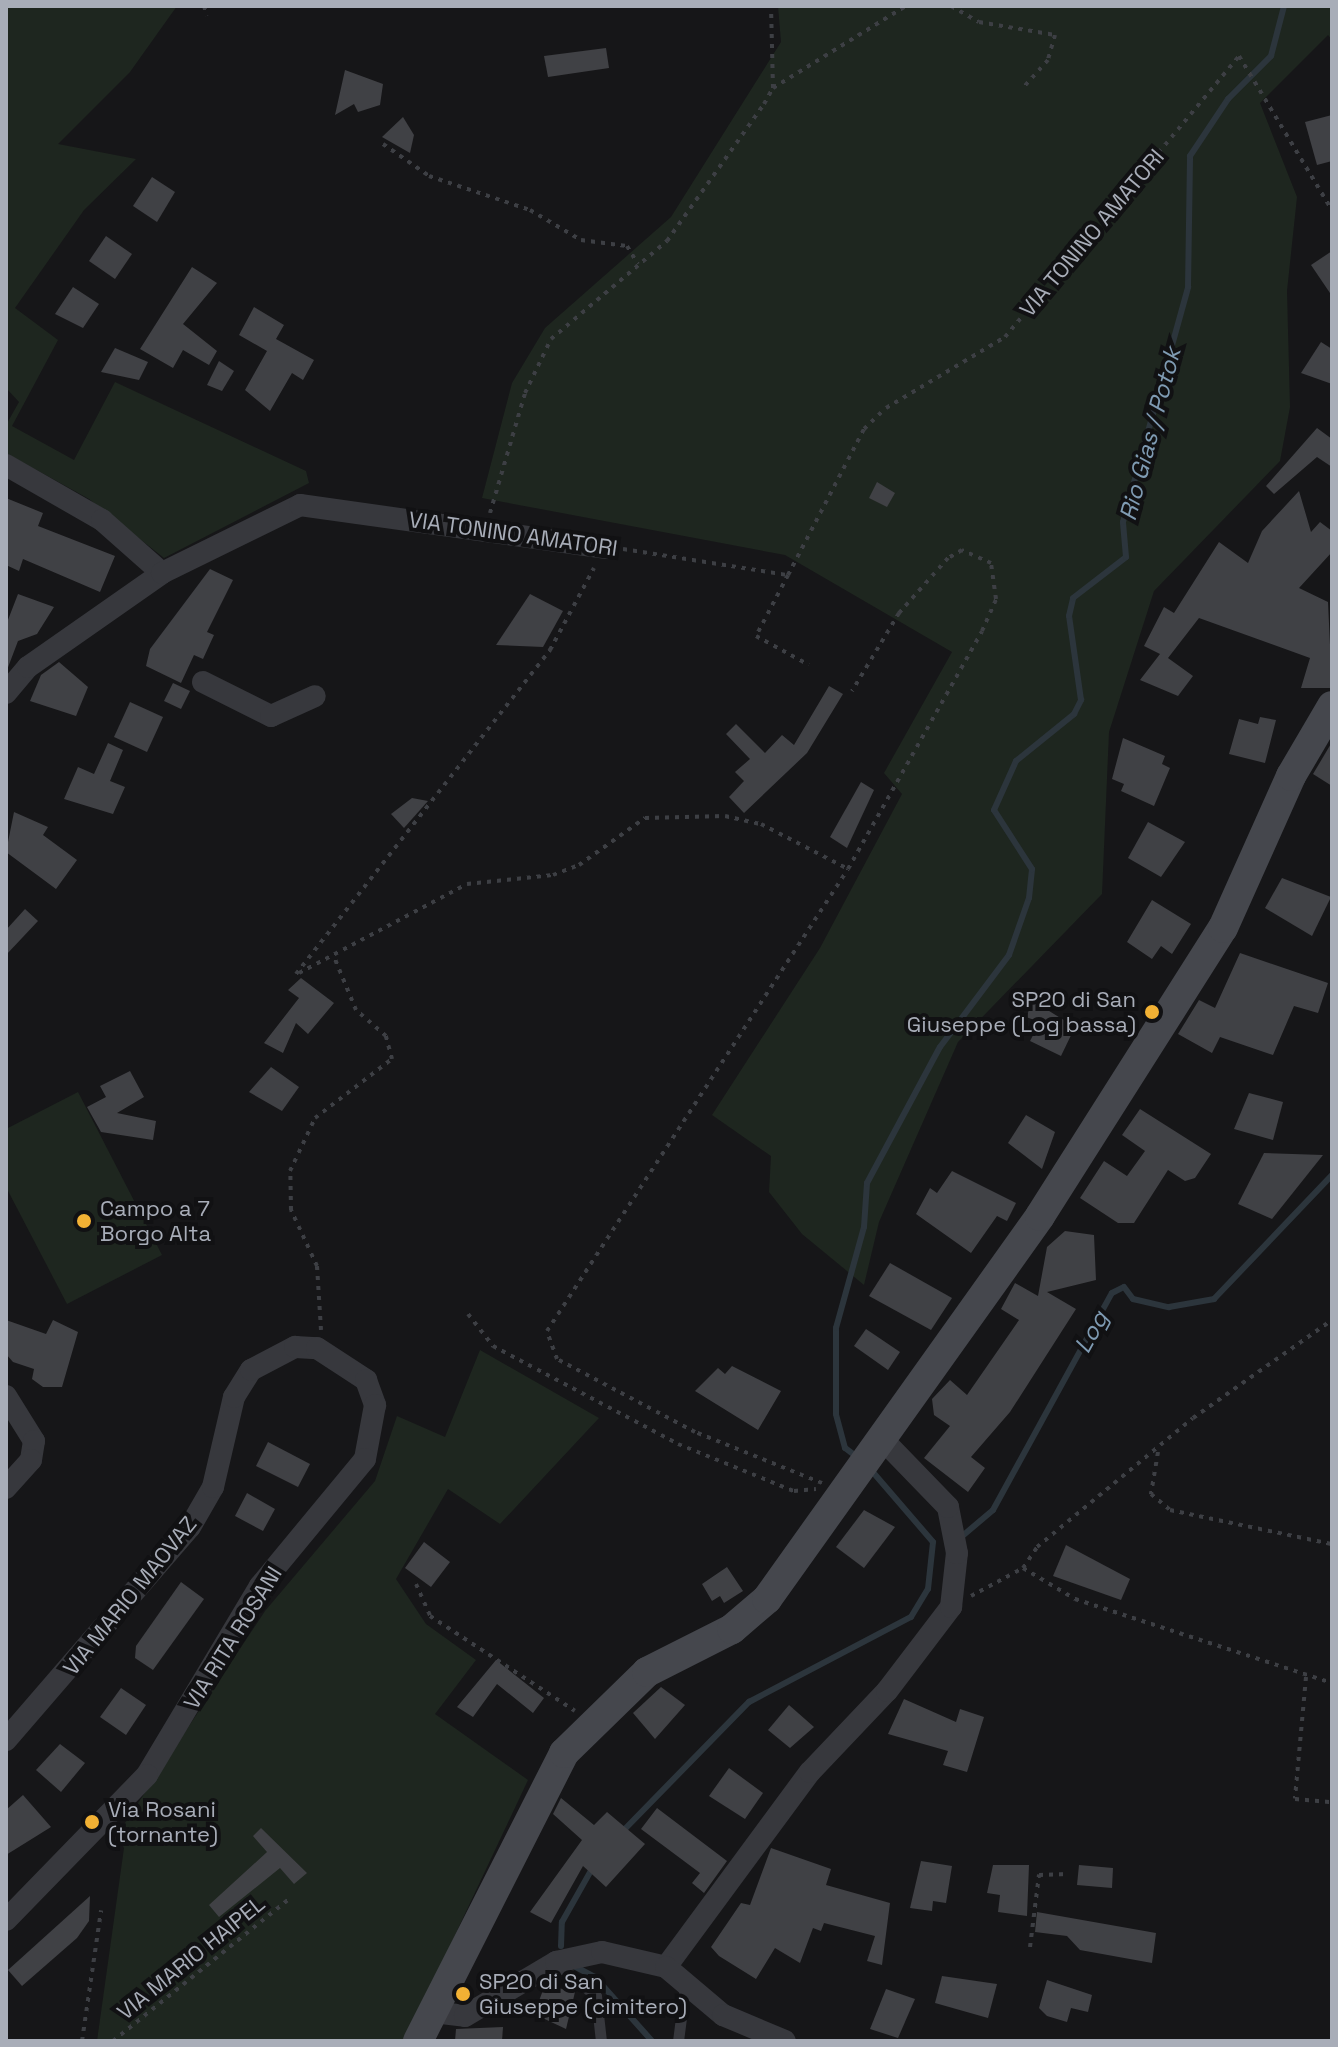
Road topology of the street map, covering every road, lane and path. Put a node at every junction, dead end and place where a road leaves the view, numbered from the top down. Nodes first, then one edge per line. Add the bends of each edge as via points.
1 (204, 6) edge
2 (771, 6) edge
3 (906, 6) edge
4 (951, 6) edge
5 (207, 16) dead end
6 (1024, 87) dead end
7 (773, 88) junction
8 (383, 144) dead end
9 (1332, 210) edge
10 (638, 264) junction
11 (6, 465) edge
12 (482, 534) junction
13 (605, 548) junction
14 (162, 573) junction
15 (788, 575) junction
16 (809, 665) dead end
17 (203, 682) dead end
18 (852, 691) dead end
19 (6, 693) edge
20 (315, 696) dead end
21 (1332, 706) edge
22 (848, 869) junction
23 (334, 957) junction
24 (468, 1314) dead end
25 (1332, 1320) edge
26 (317, 1348) junction
27 (6, 1396) edge
28 (882, 1439) junction
29 (1158, 1450) junction
30 (6, 1488) edge
31 (834, 1488) junction
32 (1332, 1544) edge
33 (1023, 1568) junction
34 (416, 1584) dead end
35 (951, 1607) junction
36 (1306, 1677) junction
37 (1332, 1683) edge
38 (590, 1720) junction
39 (6, 1740) edge
40 (1332, 1802) edge
41 (1068, 1874) dead end
42 (289, 1899) dead end
43 (101, 1910) dead end
44 (6, 1920) edge
45 (1030, 1947) dead end
46 (556, 1962) junction
47 (666, 1967) junction
48 (685, 1986) junction
49 (433, 2012) junction
50 (82, 2041) edge
51 (113, 2041) edge
52 (418, 2041) edge
53 (601, 2041) edge
54 (678, 2041) edge
55 (785, 2041) edge

1 - 5 path
2 - 7 path
3 - 7 path
4 - 6 path via 979,22 1055,35 1048,60
7 - 10 path via 712,184
8 - 10 path via 429,176 530,210 581,240 627,246
9 - 15 path, VIA TONINO AMATORI via 1239,56 1005,337 886,408 864,429
10 - 12 path via 580,311 536,363
11 - 14 street via 102,520
12 - 13 street, VIA TONINO AMATORI
12 - 14 street, VIA TONINO AMATORI via 327,503 300,505
13 - 15 path, VIA TONINO AMATORI
13 - 23 path via 550,650 296,974
14 - 19 street, VIA TONINO AMATORI via 28,667
15 - 16 path, VIA TONINO AMATORI via 756,636
17 - 20 street via 271,716
18 - 22 path via 899,613 948,558 962,550 991,563 996,599 982,631
21 - 28 street via 1161,1036
22 - 23 path via 761,824 725,816 645,818 579,865 553,875 467,884
22 - 31 path via 547,1331 557,1359 695,1432
23 - 26 path via 356,1010 386,1036 392,1059 315,1118 290,1171 291,1210 317,1266
24 - 31 path via 493,1346 714,1462 794,1491
25 - 29 path via 1260,1366
26 - 39 street, VIA MARIO MAOVAZ via 295,1347 251,1370 234,1397 213,1487 190,1527
26 - 44 street, VIA RITA ROSANI via 366,1380 375,1430 365,1459 260,1586 147,1775
27 - 30 street via 32,1431 33,1451
28 - 31 street
28 - 35 street via 948,1507 957,1553
29 - 32 path via 1151,1494 1170,1510
29 - 33 path via 1037,1547
31 - 38 street via 767,1599 732,1629 647,1672
33 - 35 path
33 - 36 path via 1075,1599
34 - 38 path via 430,1616
35 - 47 street via 887,1691 810,1772
36 - 37 path
36 - 40 path via 1295,1799
38 - 49 street via 542,1788
41 - 45 path via 1039,1875
42 - 51 path, VIA MARIO HAIPEL
43 - 50 path, VIA MARIO HAIPEL
46 - 47 street via 602,1952
46 - 49 street via 465,2016
46 - 53 lane via 596,1996
47 - 48 street
48 - 54 lane
48 - 55 street via 723,2015
49 - 52 street

